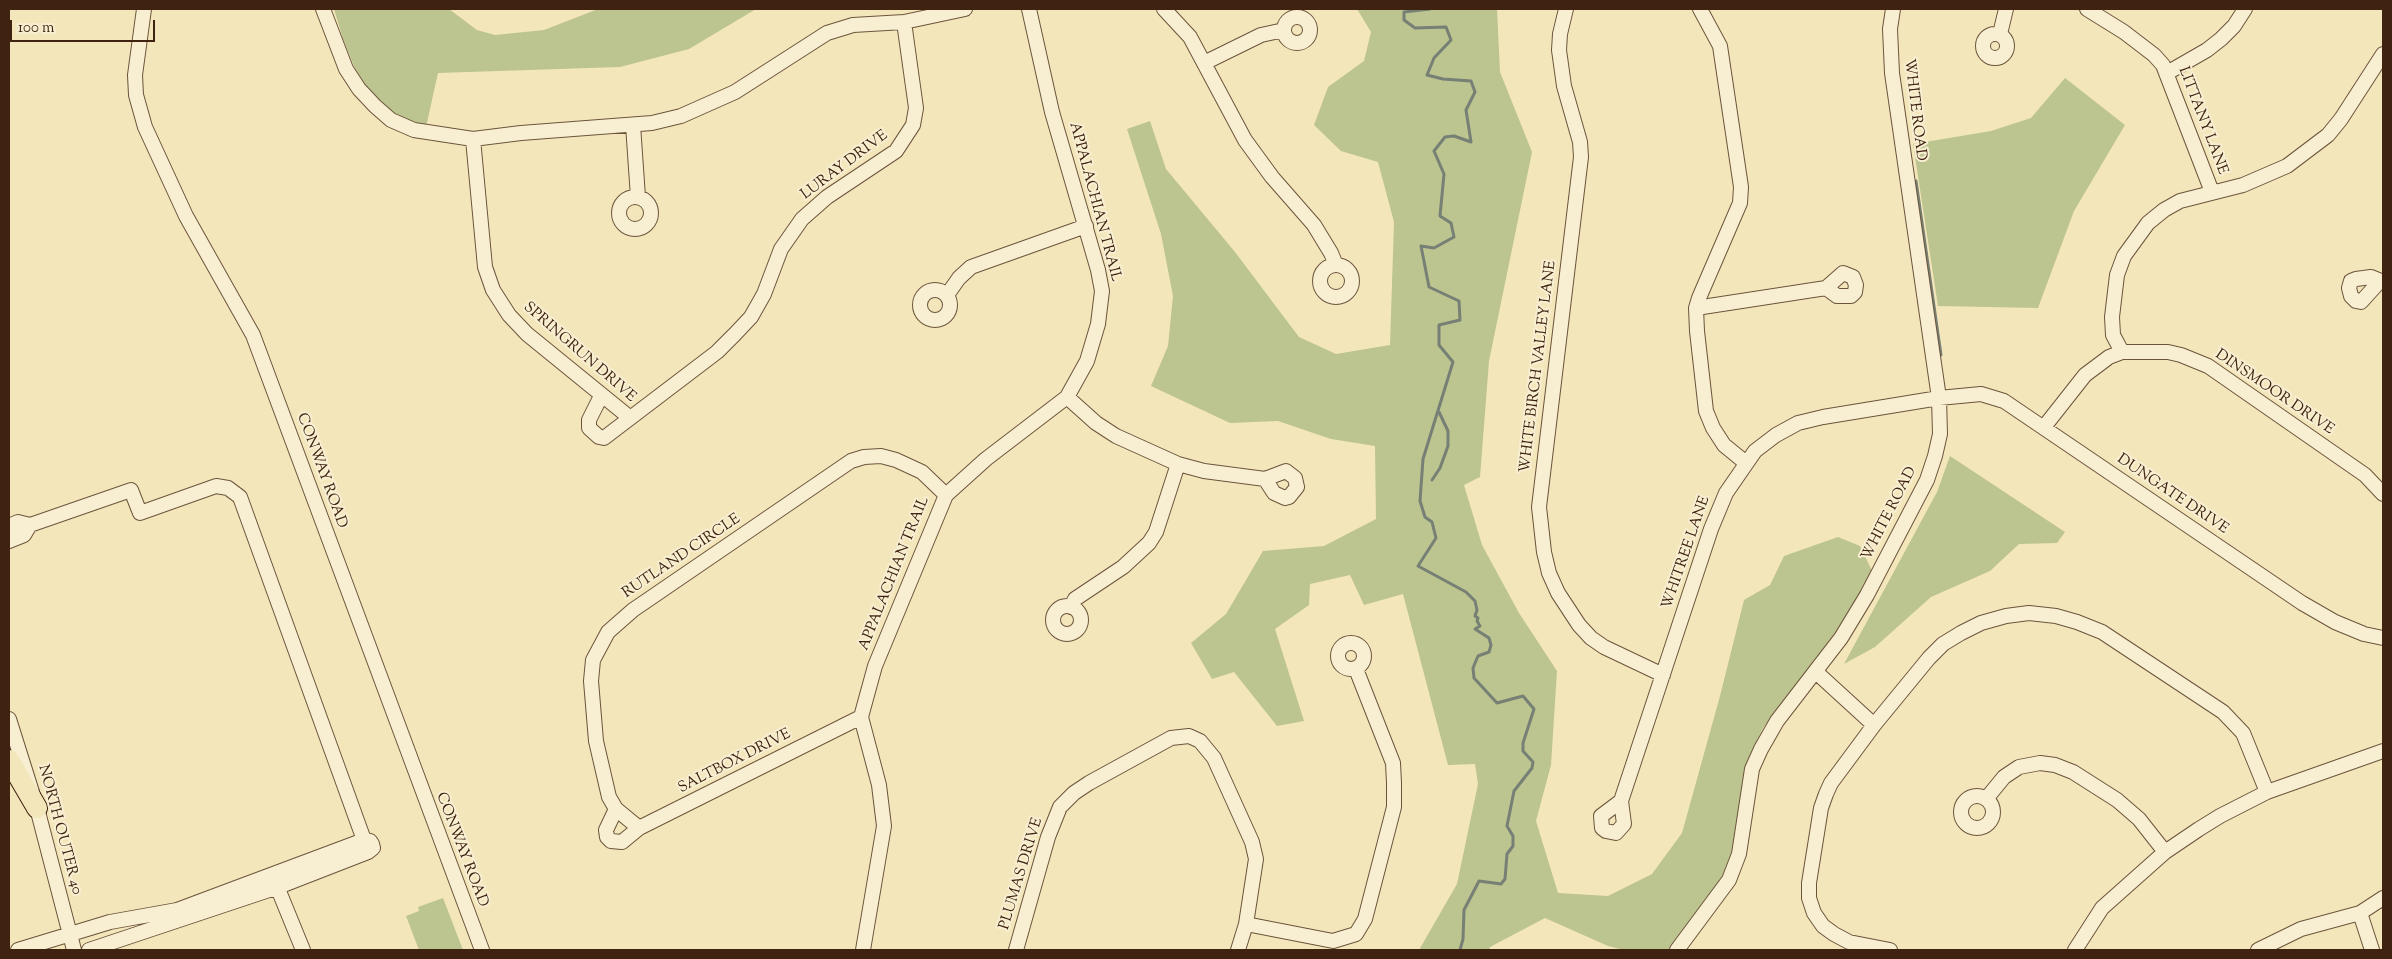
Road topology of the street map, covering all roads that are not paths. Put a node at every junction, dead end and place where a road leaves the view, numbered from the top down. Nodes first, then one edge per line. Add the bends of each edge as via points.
1 (144, 9) edge
2 (323, 9) edge
3 (964, 9) edge
4 (1029, 9) edge
5 (1164, 9) edge
6 (1566, 9) edge
7 (1700, 9) edge
8 (1893, 9) edge
9 (2006, 9) edge
10 (2088, 9) edge
11 (2245, 9) edge
12 (904, 22) junction
13 (1284, 30) dead end
14 (2000, 34) dead end
15 (2383, 54) edge
16 (1204, 63) junction
17 (2167, 73) junction
18 (632, 125) junction
19 (473, 140) junction
20 (2212, 192) junction
21 (638, 197) dead end
22 (1086, 226) junction
23 (1336, 265) dead end
24 (1826, 288) dead end
25 (947, 295) dead end
26 (1696, 308) junction
27 (2122, 352) junction
28 (601, 396) junction
29 (1067, 397) junction
30 (1939, 398) junction
31 (629, 417) junction
32 (2044, 427) junction
33 (1746, 463) junction
34 (1178, 464) junction
35 (1265, 479) dead end
36 (946, 494) junction
37 (2383, 494) edge
38 (9, 526) edge
39 (30, 526) junction
40 (9, 541) edge
41 (1072, 606) dead end
42 (2383, 638) edge
43 (1356, 669) dead end
44 (1816, 672) junction
45 (1663, 675) junction
46 (862, 717) junction
47 (9, 719) edge
48 (1874, 725) junction
49 (2383, 751) edge
50 (9, 760) edge
51 (2267, 792) junction
52 (1986, 799) dead end
53 (1620, 801) dead end
54 (38, 808) junction
55 (620, 813) junction
56 (639, 828) junction
57 (2164, 852) junction
58 (275, 881) junction
59 (2383, 898) edge
60 (2360, 912) junction
61 (1246, 924) junction
62 (70, 935) junction
63 (22, 949) edge
64 (74, 950) edge
65 (89, 950) edge
66 (303, 950) edge
67 (482, 950) edge
68 (863, 950) edge
69 (1016, 950) edge
70 (1238, 950) edge
71 (1677, 950) edge
72 (1890, 950) edge
73 (2075, 950) edge
74 (2258, 950) edge
75 (2372, 950) edge

1 - 67 street, CONWAY ROAD via 135,75 136,95 145,127 186,216 253,335
2 - 19 street via 346,69 359,88 391,120 414,130
3 - 12 street
4 - 22 street, APPALACHIAN TRAIL via 1052,112
5 - 16 street via 1190,37
6 - 45 street, WHITE BIRCH VALLEY LANE via 1559,50 1581,157 1538,507 1544,552 1558,593 1591,638
7 - 26 street via 1720,46 1741,187 1740,204
8 - 30 street, WHITE ROAD via 1890,29 1892,73
9 - 14 street
10 - 17 street, LITTANY LANE via 2154,55
11 - 17 street via 2221,39
12 - 18 street via 853,25 827,33 735,92 681,116
12 - 31 street, LURAY DRIVE via 916,108 907,137 896,151 827,197 802,219 782,250 751,317 735,334 717,352
13 - 16 street via 1261,35
15 - 20 street via 2328,135 2287,166 2243,185
16 - 23 street via 1245,140 1314,225
17 - 20 street, LITTANY LANE
18 - 19 street
18 - 21 street
19 - 28 street, SPRINGRUN DRIVE via 485,267 493,290 509,315 527,334
20 - 27 street via 2180,201 2164,210 2148,223 2124,256 2116,275 2112,317 2113,335
22 - 25 street via 971,267
22 - 29 street, APPALACHIAN TRAIL via 1102,291 1101,308 1090,352
24 - 26 street
26 - 33 street via 1706,411 1724,445
27 - 32 street, DINSMOOR DRIVE via 2085,375
27 - 37 street, DINSMOOR DRIVE via 2168,352 2208,366 2365,475
28 - 31 street, SPRINGRUN DRIVE
28 - 31 street, LURAY DRIVE via 589,420 589,428 599,437 612,433
29 - 34 street via 1116,436
29 - 36 street, APPALACHIAN TRAIL via 986,458
30 - 32 street, DUNGATE DRIVE via 1982,394 2004,402
30 - 33 street, WHITREE LANE via 1798,423 1756,451
30 - 44 street, WHITE ROAD via 1940,434 1927,480 1867,595
32 - 42 street, DUNGATE DRIVE via 2302,603 2334,622
33 - 45 street, WHITREE LANE via 1726,493 1711,529
34 - 35 street
34 - 41 street via 1156,532 1149,543 1123,567 1074,598
36 - 46 street, APPALACHIAN TRAIL via 875,666
36 - 55 street, RUTLAND CIRCLE via 922,472 896,460 881,456 864,457 851,462 621,619 600,643 593,660 591,681 596,741 609,797
38 - 39 street via 18,522
39 - 40 street via 24,535
39 - 58 street via 131,490 140,513 216,486 228,488 240,497 364,840 372,844 371,850
43 - 61 street via 1393,763 1394,783 1394,807 1365,919 1356,934 1333,941
44 - 48 street
44 - 71 street, WHITE ROAD via 1777,721 1752,769 1739,854 1729,880
45 - 53 street, WHITREE LANE
46 - 56 street, SALTBOX DRIVE
46 - 68 street, APPALACHIAN TRAIL via 879,785 884,826
47 - 54 street, NORTH OUTER 40
48 - 51 street via 1943,644 1961,633 2006,616 2029,613 2056,616 2102,632 2223,712 2243,733
48 - 72 street via 1826,794 1809,898 1823,926 1834,934 1848,942
49 - 51 street
50 - 54 highway
51 - 57 street via 2220,816
52 - 57 street via 2004,776 2019,767 2055,765 2073,772 2118,800 2139,819
54 - 62 street, NORTH OUTER 40
55 - 56 street
55 - 56 street, SALTBOX DRIVE via 606,830 611,841 622,842
57 - 73 street via 2102,908
58 - 62 street via 177,910 110,922
58 - 65 street
58 - 66 street
59 - 60 street
60 - 74 street via 2301,929
60 - 75 street
61 - 69 street, PLUMAS DRIVE via 1256,858 1252,842 1214,758 1200,741 1189,736 1171,738 1074,793 1060,807 1048,837
61 - 70 street
62 - 63 street
62 - 64 street, NORTH OUTER 40

